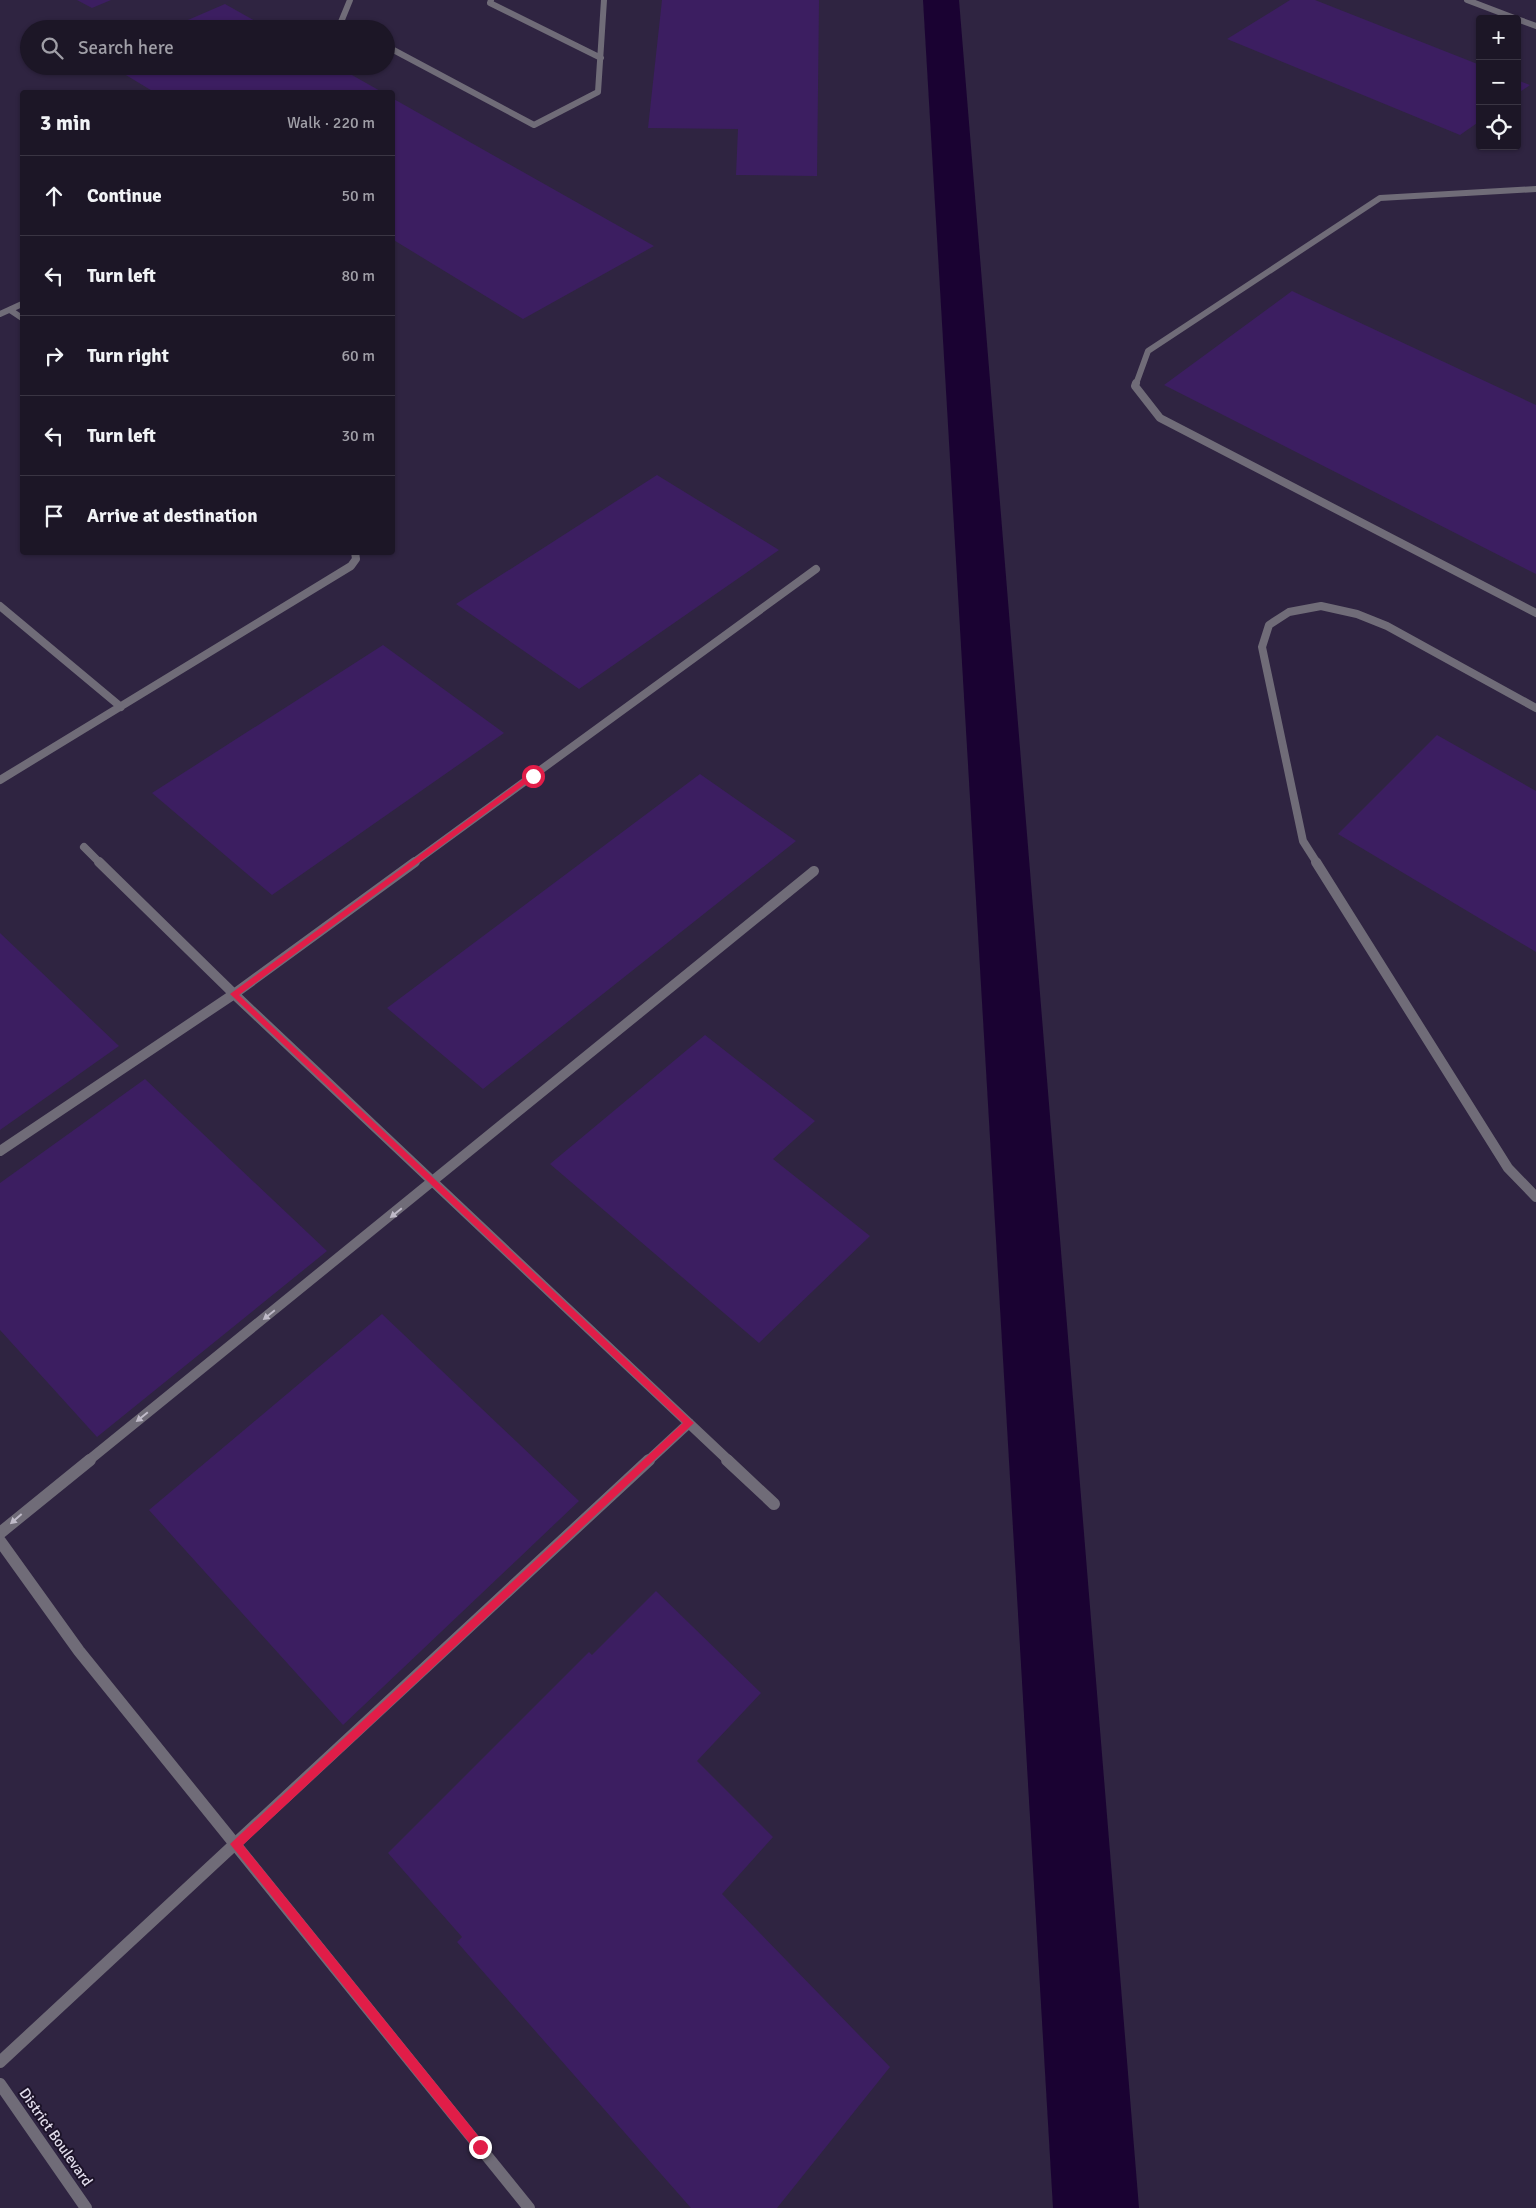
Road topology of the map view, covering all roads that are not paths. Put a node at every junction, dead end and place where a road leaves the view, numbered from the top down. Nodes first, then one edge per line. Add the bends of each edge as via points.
1 (350, 0) edge
2 (491, 0) edge
3 (604, 0) edge
4 (1467, 0) edge
5 (1506, 15) edge
6 (342, 20) edge
7 (1521, 20) edge
8 (1536, 26) edge
9 (395, 51) edge
10 (601, 58) junction
11 (1536, 189) edge
12 (20, 305) edge
13 (10, 310) junction
14 (0, 314) edge
15 (20, 317) edge
16 (355, 555) edge
17 (816, 568) dead end
18 (0, 606) edge
19 (1536, 613) edge
20 (121, 707) junction
21 (1536, 708) edge
22 (0, 780) edge
23 (84, 847) dead end
24 (814, 871) dead end
25 (234, 994) junction
26 (0, 1150) edge
27 (434, 1182) junction
28 (1536, 1197) edge
29 (689, 1423) junction
30 (774, 1504) dead end
31 (0, 1533) edge
32 (0, 1541) edge
33 (236, 1844) junction
34 (0, 2062) edge
35 (0, 2084) edge
36 (86, 2208) edge
37 (529, 2208) edge

1 - 6 street
2 - 10 street via 490,3
3 - 10 street
4 - 5 street
7 - 8 street
9 - 10 street via 534,125 598,92
11 - 19 street via 1380,198 1148,351 1135,386 1160,418
12 - 13 street
13 - 14 street
13 - 15 street
16 - 20 street via 351,566
17 - 25 street
18 - 20 street
20 - 22 street
21 - 28 street via 1388,626 1357,614 1321,606 1289,612 1269,625 1262,647 1303,841 1508,1168
23 - 25 street
24 - 27 street
25 - 26 street
25 - 27 street
27 - 29 street
27 -> 31 street
29 - 30 street
29 - 33 street
32 - 33 street via 79,1651
33 - 34 street
33 - 37 street
35 - 36 street, District Boulevard

